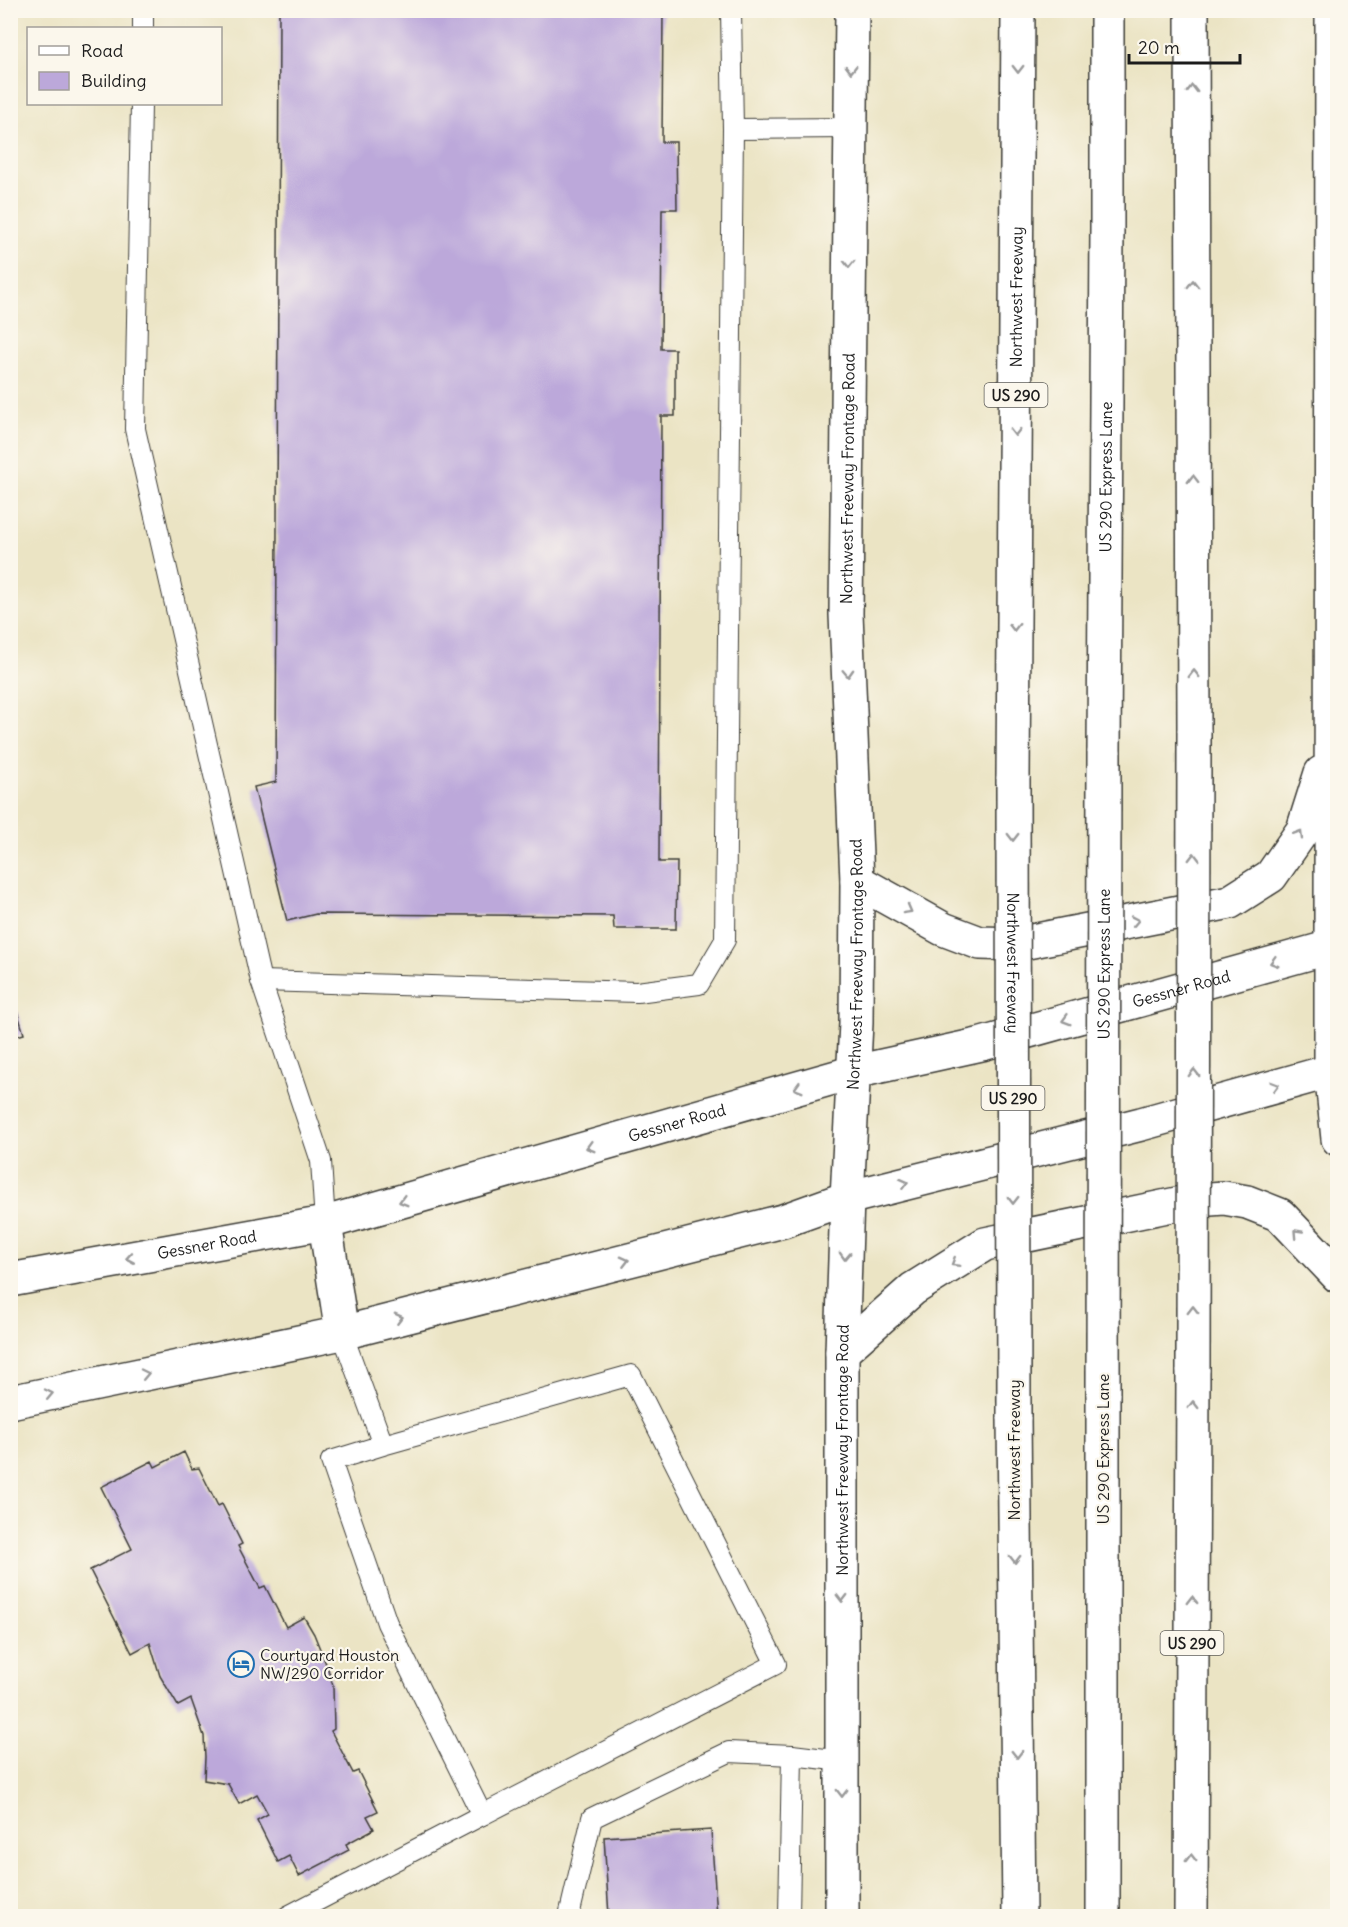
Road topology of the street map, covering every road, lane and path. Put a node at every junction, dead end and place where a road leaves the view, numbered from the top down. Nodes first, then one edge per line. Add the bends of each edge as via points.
1 (143, 10) edge
2 (731, 10) edge
3 (852, 10) edge
4 (1018, 10) edge
5 (1107, 10) edge
6 (1192, 10) edge
7 (1332, 10) edge
8 (143, 27) edge
9 (141, 105) edge
10 (850, 128) junction
11 (733, 129) junction
12 (1330, 745) junction
13 (857, 881) junction
14 (1334, 946) edge
15 (261, 981) junction
16 (1334, 1069) edge
17 (854, 1072) junction
18 (1338, 1139) edge
19 (847, 1198) junction
20 (325, 1223) junction
21 (1338, 1276) edge
22 (10, 1280) edge
23 (342, 1333) junction
24 (842, 1352) junction
25 (10, 1402) edge
26 (383, 1445) junction
27 (792, 1755) junction
28 (843, 1761) junction
29 (482, 1815) junction
30 (288, 1917) edge
31 (569, 1917) edge
32 (789, 1917) edge
33 (842, 1917) edge
34 (1019, 1917) edge
35 (1103, 1917) edge
36 (1191, 1917) edge

1 - 8 lane
2 - 11 lane
3 -> 10 main road, Northwest Freeway Frontage Road
4 -> 34 main road, Northwest Freeway / US 290, bridge via 1012,778
5 - 35 main road, US 290 Express Lane, bridge
36 -> 6 main road, US 290, bridge
7 - 12 main road
9 - 15 lane via 135,429
10 - 11 lane
10 -> 13 main road, Northwest Freeway Frontage Road via 846,614
11 - 15 lane via 725,940 699,984 637,992
13 -> 12 main road via 943,929 980,943 1017,944 1230,902 1271,876 1303,830
12 - 14 main road
13 - 17 main road, Northwest Freeway Frontage Road
14 - 16 main road
14 -> 17 main road, Gessner Road via 982,1044
15 - 20 lane via 321,1161
16 - 18 main road
19 -> 16 main road via 1141,1124
17 - 19 main road, Northwest Freeway Frontage Road
17 -> 20 main road, Gessner Road
23 -> 19 main road via 783,1221
19 -> 24 main road, Northwest Freeway Frontage Road
20 -> 22 main road, Gessner Road
20 - 23 main road
21 -> 24 main road via 1280,1215 1247,1202 1224,1198 1196,1200 985,1244 913,1289
25 -> 23 main road
23 - 26 lane
24 -> 28 main road, Northwest Freeway Frontage Road
26 - 29 lane via 331,1461 387,1623
26 - 29 lane via 631,1375 776,1664
27 - 28 lane
27 - 31 lane via 729,1752 592,1818
27 - 32 lane
28 -> 33 main road, Northwest Freeway Frontage Road
29 - 30 lane

